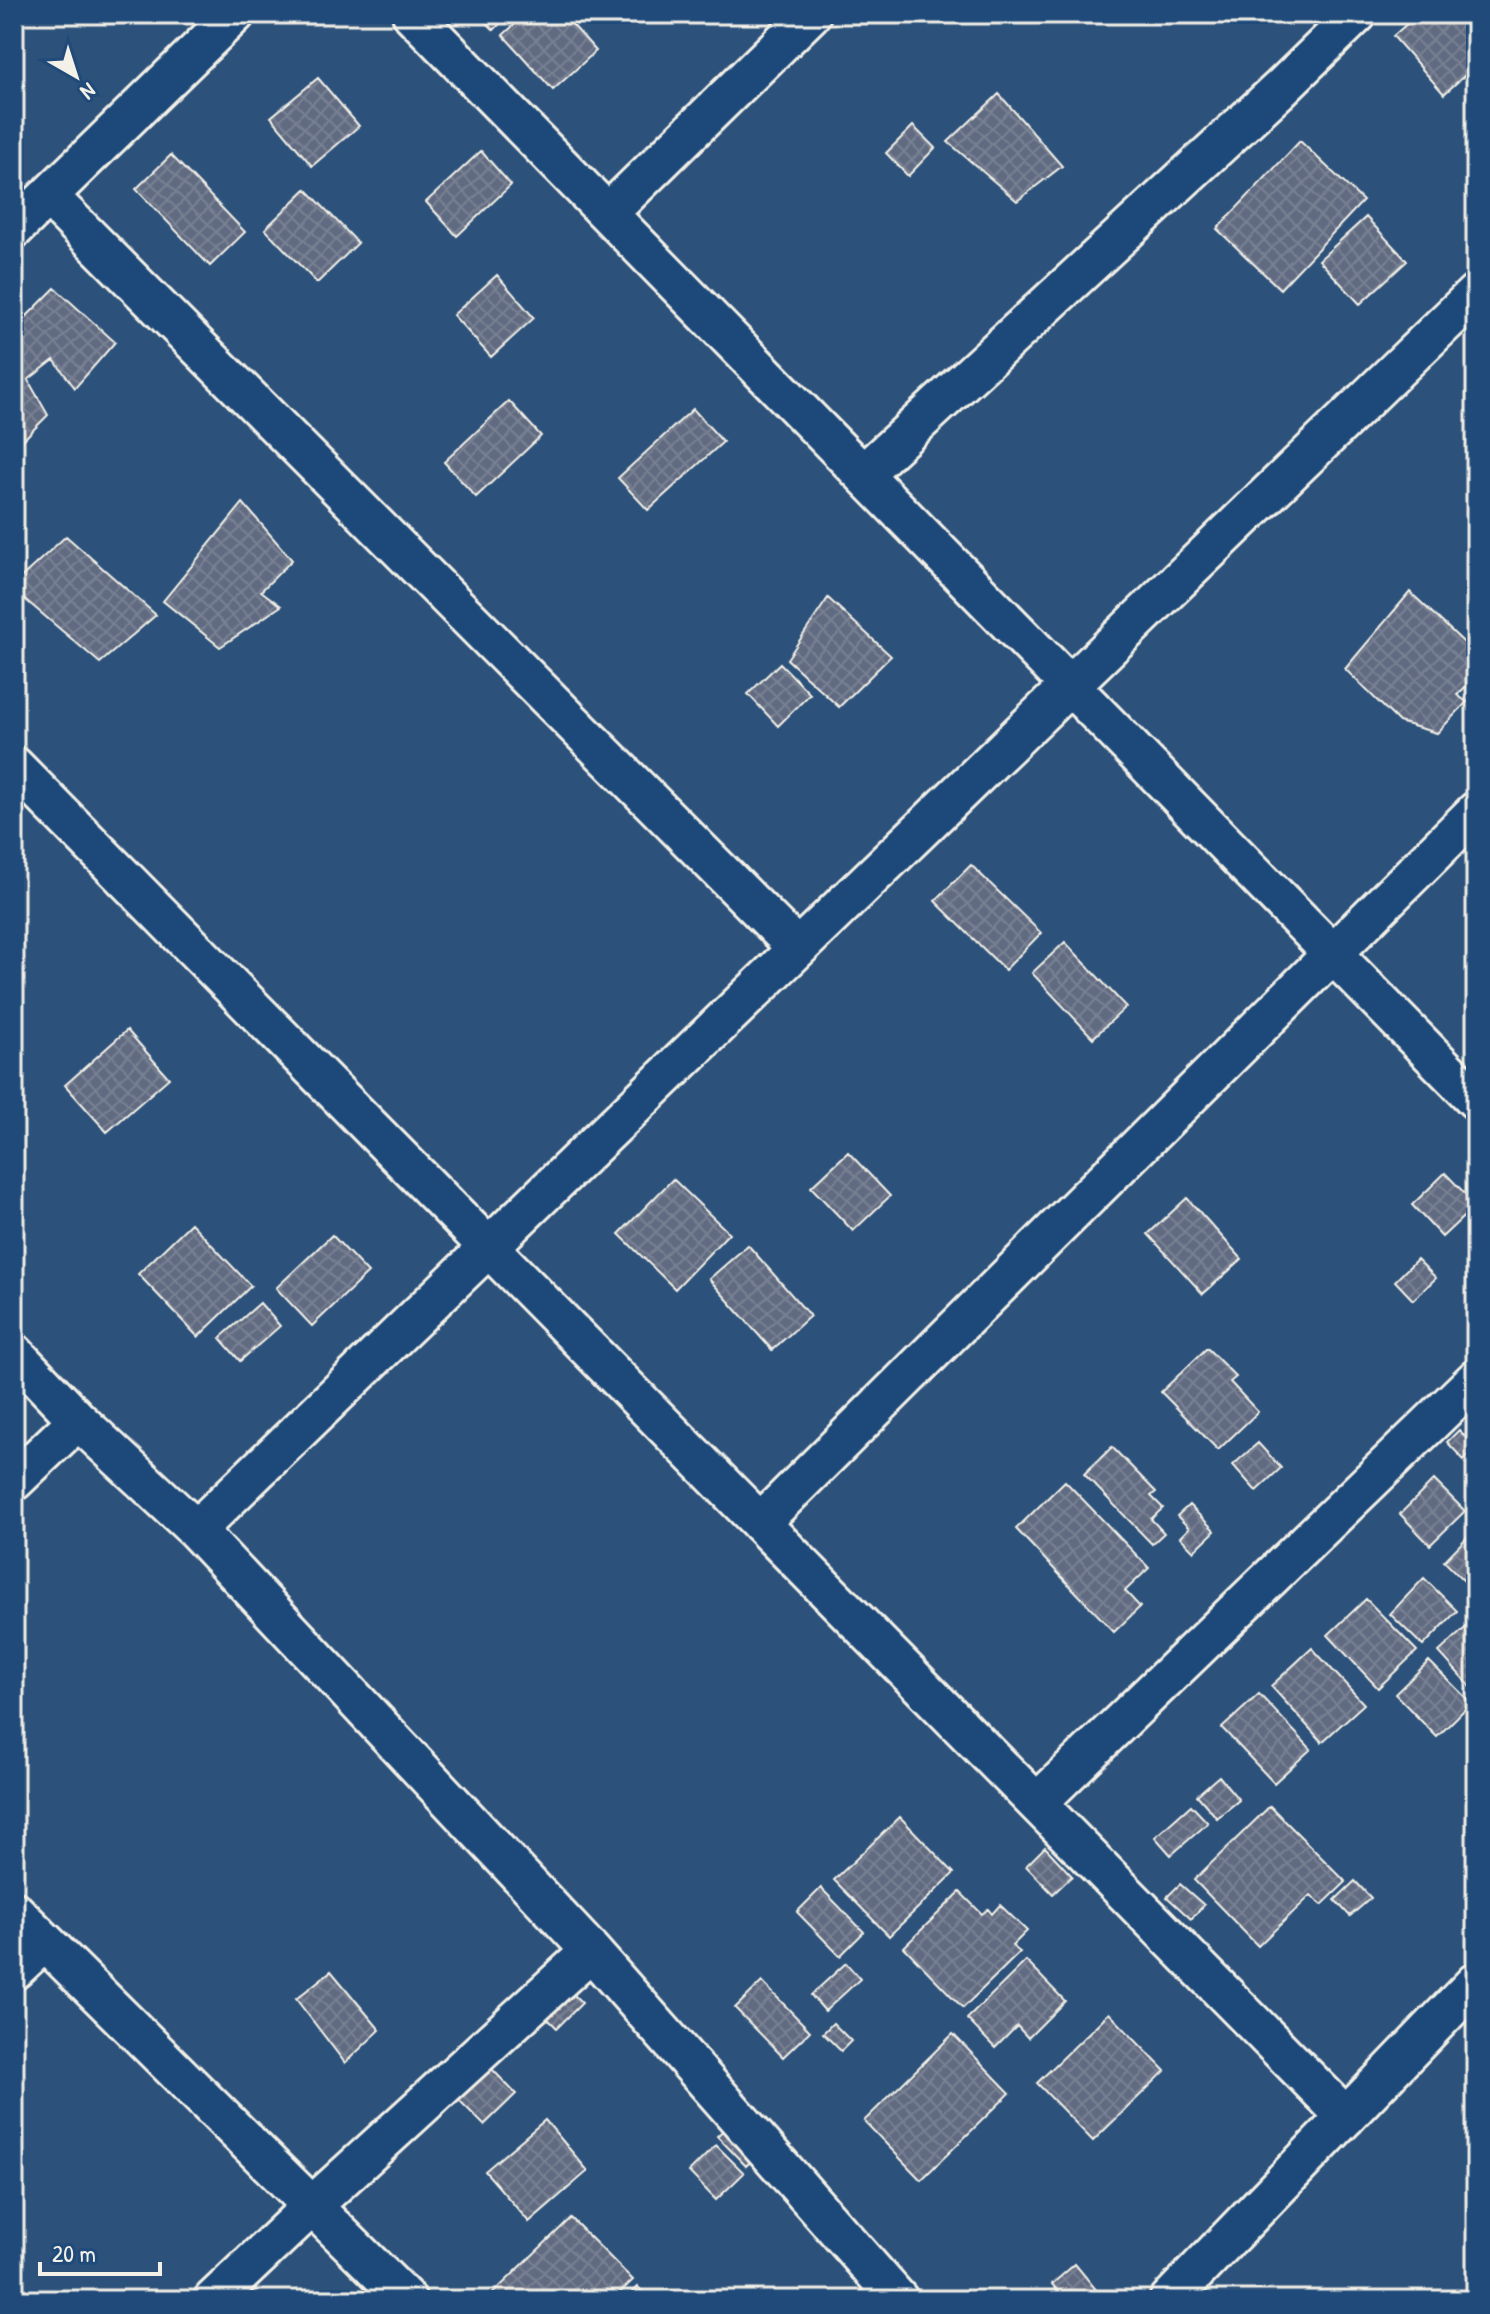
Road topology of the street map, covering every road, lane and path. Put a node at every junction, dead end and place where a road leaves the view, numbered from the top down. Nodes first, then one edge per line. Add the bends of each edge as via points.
1 (235, 14) edge
2 (412, 14) edge
3 (811, 14) edge
4 (1357, 14) edge
5 (48, 196) junction
6 (608, 213) junction
7 (14, 229) edge
8 (1476, 293) edge
9 (863, 474) junction
10 (1070, 686) junction
11 (14, 766) edge
12 (1476, 811) edge
13 (797, 948) junction
14 (1333, 954) junction
15 (1476, 1100) edge
16 (488, 1247) junction
17 (14, 1353) edge
18 (1476, 1379) edge
19 (78, 1420) junction
20 (14, 1481) edge
21 (760, 1523) junction
22 (196, 1530) junction
23 (1037, 1803) junction
24 (14, 1911) edge
25 (44, 1942) junction
26 (591, 1951) junction
27 (14, 1970) edge
28 (1476, 1983) edge
29 (1346, 2117) junction
30 (312, 2206) junction
31 (213, 2300) edge
32 (407, 2300) edge
33 (899, 2300) edge
34 (1169, 2300) edge

1 - 5 street
2 - 6 street
3 - 6 street
4 - 9 street
5 - 7 street
5 - 13 street
6 - 9 street
8 - 10 street
9 - 10 street
10 - 13 street
10 - 14 street
11 - 16 street
12 - 14 street
13 - 16 street
14 - 15 street
14 - 21 street
16 - 21 street
16 - 22 street
17 - 19 street
18 - 23 street
19 - 20 street
19 - 22 street
21 - 23 street
22 - 26 street
23 - 29 street
24 - 25 street
25 - 27 street
25 - 30 street
26 - 30 street
26 - 33 street
28 - 29 street
29 - 34 street
30 - 31 street
30 - 32 street

